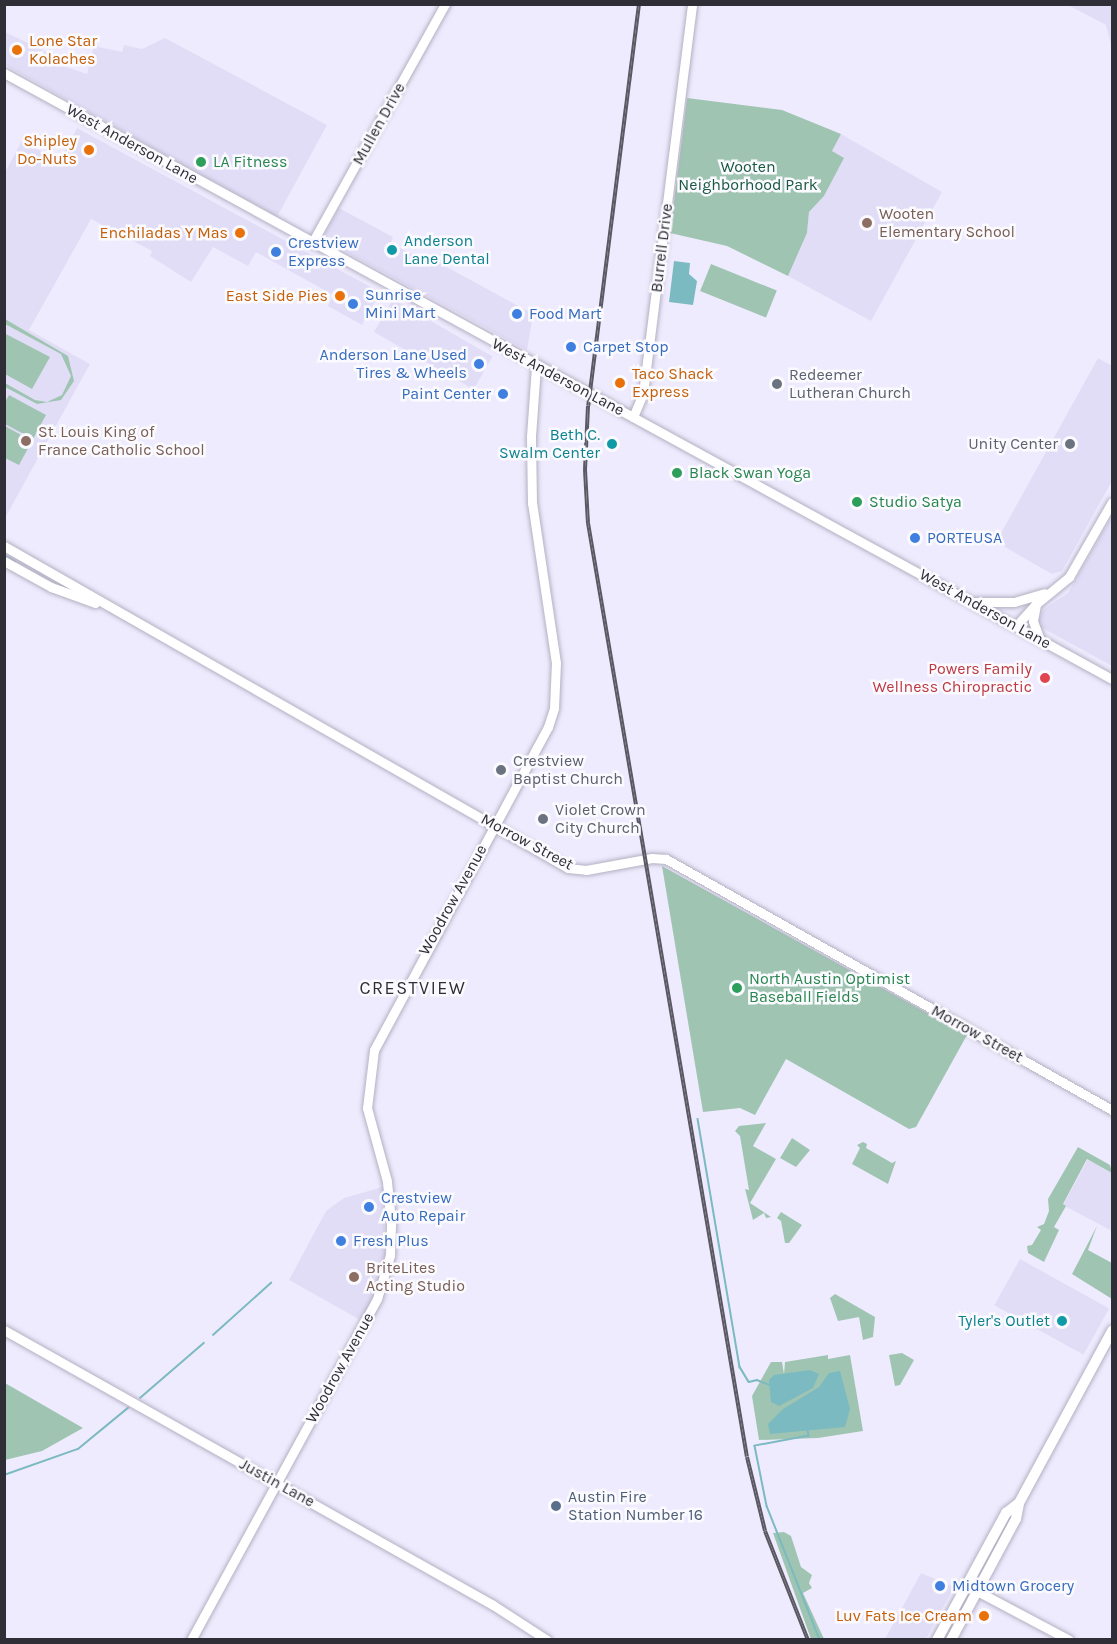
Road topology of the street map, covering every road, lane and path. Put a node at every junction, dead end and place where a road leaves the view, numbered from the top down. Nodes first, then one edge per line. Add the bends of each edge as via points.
1 (445, 4) edge
2 (692, 4) edge
3 (4, 73) edge
4 (312, 243) junction
5 (536, 366) junction
6 (633, 417) junction
7 (1113, 502) edge
8 (4, 546) edge
9 (4, 561) edge
10 (1053, 590) junction
11 (972, 602) junction
12 (1036, 604) junction
13 (110, 609) junction
14 (1016, 626) junction
15 (1040, 639) junction
16 (1113, 680) edge
17 (494, 826) junction
18 (1113, 1110) edge
19 (4, 1330) edge
20 (1113, 1331) edge
21 (276, 1482) junction
22 (1019, 1503) junction
23 (977, 1591) junction
24 (190, 1640) edge
25 (547, 1640) edge
26 (937, 1640) edge
27 (951, 1640) edge
28 (1069, 1640) edge

1 - 4 street, Mullen Drive
2 - 6 street, Burrell Drive via 643,393
3 - 4 street, West Anderson Lane
4 - 5 street, West Anderson Lane
5 - 6 street, West Anderson Lane
5 - 17 street, Woodrow Avenue via 530,445 534,534 557,690 548,727
6 - 11 street, West Anderson Lane
7 - 10 street via 1074,570
8 - 13 street, Morrow Street
9 - 13 street, Morrow Street
10 - 11 street via 1014,602
10 - 12 street
11 - 14 street, West Anderson Lane
12 - 14 street
12 - 15 street via 1033,624
13 - 17 street, Morrow Street
14 - 15 street, West Anderson Lane
15 - 16 street, West Anderson Lane
17 - 18 street, Morrow Street via 572,869 666,859
17 - 21 street, Woodrow Avenue via 374,1050 367,1108 389,1193 388,1263 372,1310
19 - 21 street, Justin Lane
20 - 22 main road
21 - 24 street, Woodrow Avenue
21 - 25 street, Justin Lane
22 - 23 main road via 1016,1519
22 - 26 main road via 1006,1513
23 - 27 main road
23 - 28 street

